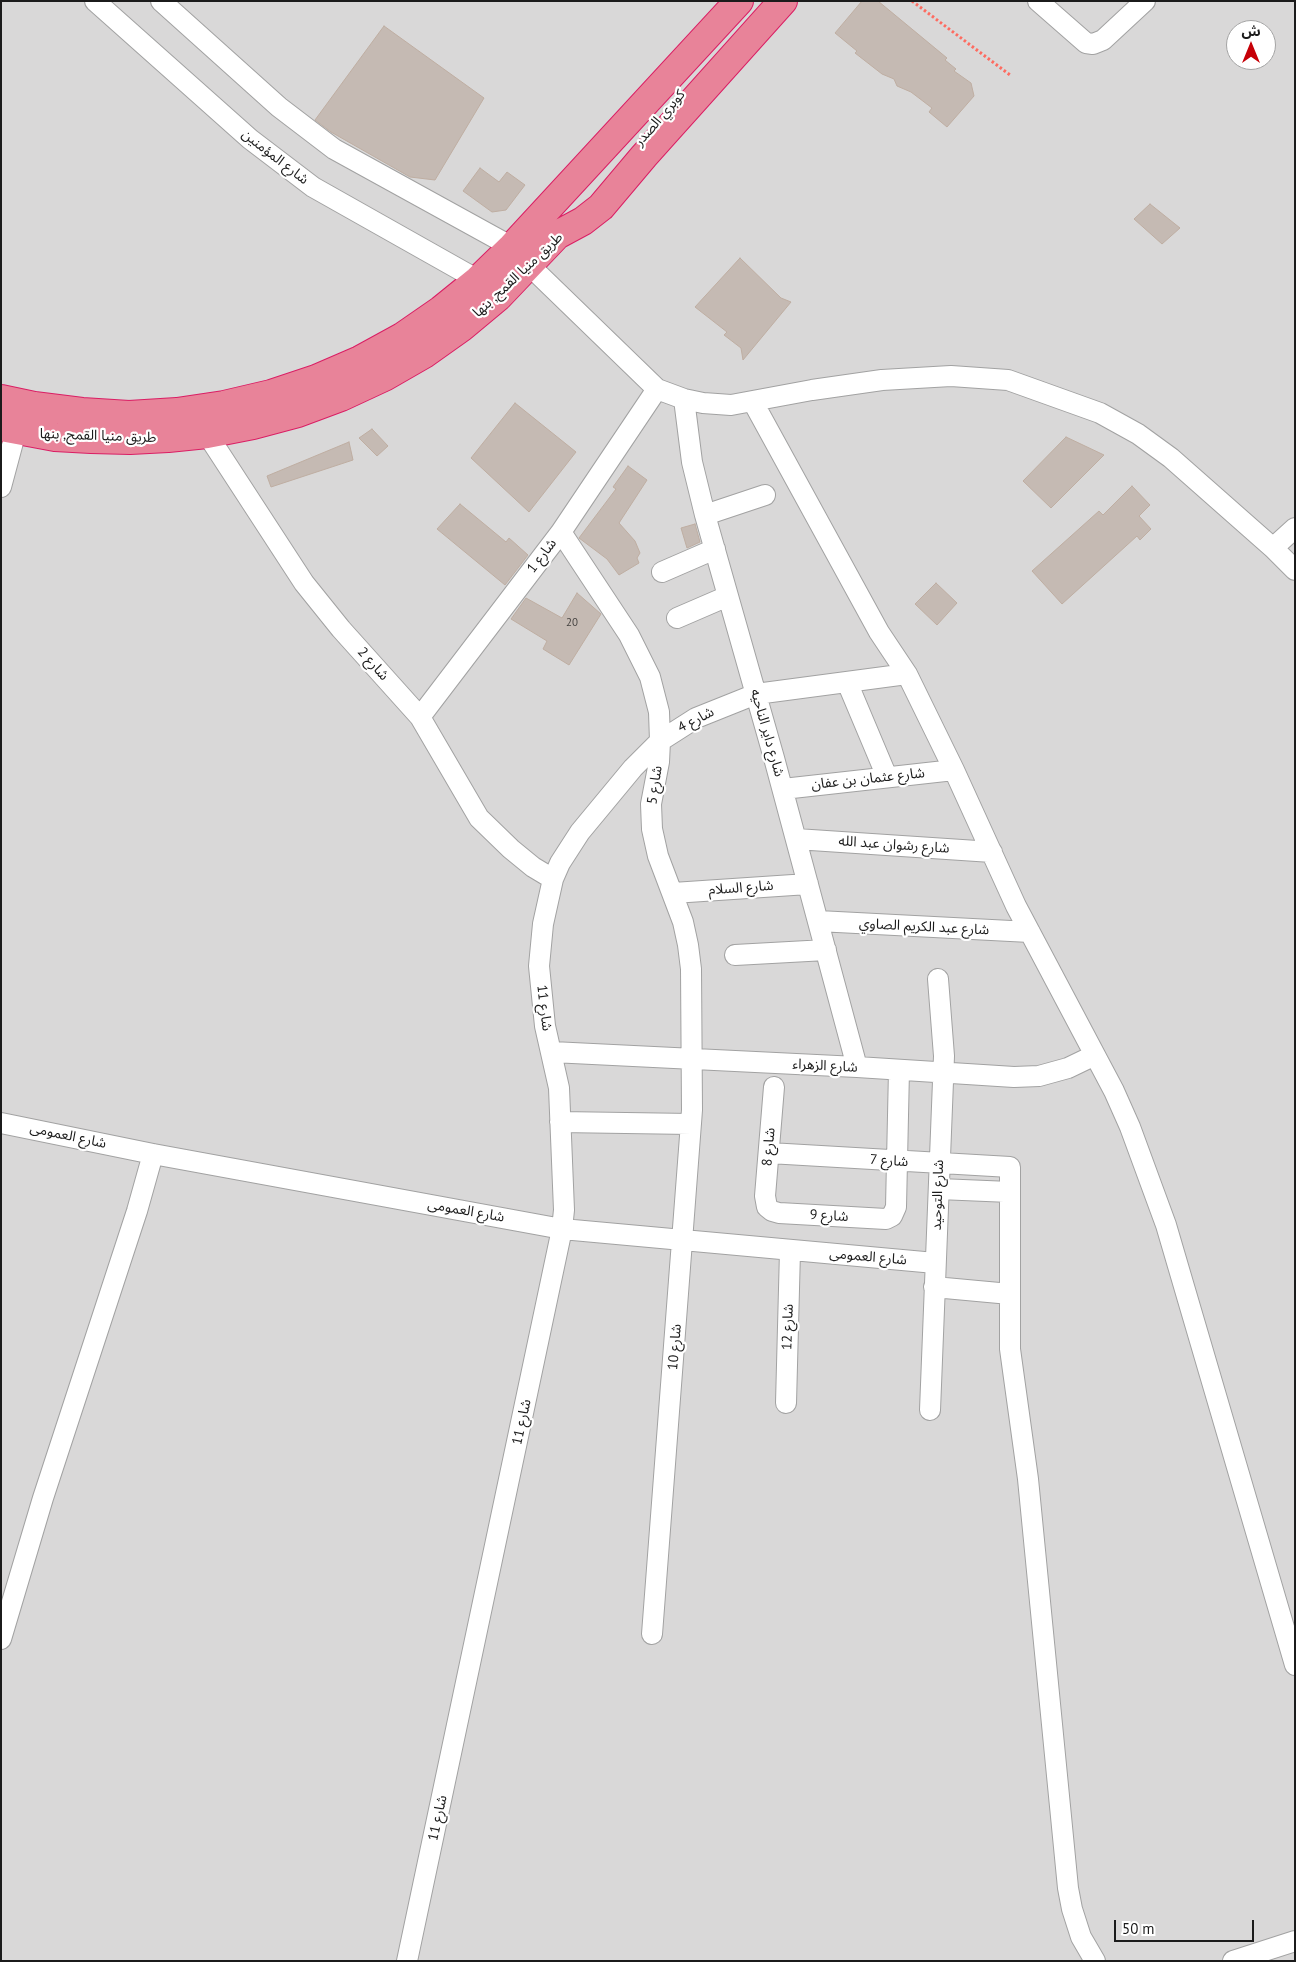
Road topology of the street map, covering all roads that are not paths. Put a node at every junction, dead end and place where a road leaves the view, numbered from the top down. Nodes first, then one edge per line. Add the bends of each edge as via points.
1 (95, 1) edge
2 (161, 1) edge
3 (740, 1) edge
4 (752, 1) edge
5 (764, 1) edge
6 (783, 1) edge
7 (1038, 1) edge
8 (1138, 4) edge
9 (656, 93) junction
10 (557, 236) junction
11 (521, 257) junction
12 (478, 280) junction
13 (657, 389) junction
14 (1, 399) edge
15 (684, 399) junction
16 (753, 402) junction
17 (9, 429) edge
18 (207, 434) junction
19 (1, 487) edge
20 (765, 495) dead end
21 (704, 515) junction
22 (1295, 528) edge
23 (560, 532) junction
24 (1273, 548) junction
25 (715, 550) junction
26 (1295, 570) edge
27 (662, 572) dead end
28 (728, 596) junction
29 (677, 618) dead end
30 (907, 674) junction
31 (847, 682) junction
32 (756, 694) junction
33 (420, 716) junction
34 (660, 741) junction
35 (954, 770) junction
36 (887, 777) junction
37 (783, 789) junction
38 (796, 839) junction
39 (992, 852) junction
40 (553, 879) junction
41 (808, 884) junction
42 (674, 892) junction
43 (818, 921) junction
44 (1030, 932) junction
45 (826, 950) junction
46 (735, 955) dead end
47 (938, 979) dead end
48 (552, 1052) junction
49 (1094, 1055) junction
50 (693, 1060) junction
51 (857, 1067) junction
52 (899, 1070) junction
53 (943, 1073) junction
54 (774, 1087) dead end
55 (560, 1122) junction
56 (1, 1123) edge
57 (691, 1124) junction
58 (769, 1153) junction
59 (153, 1154) junction
60 (898, 1161) junction
61 (939, 1164) junction
62 (939, 1189) junction
63 (1010, 1192) junction
64 (767, 1207) joint
65 (562, 1228) junction
66 (683, 1240) junction
67 (790, 1250) junction
68 (935, 1263) junction
69 (934, 1287) junction
70 (1010, 1294) junction
71 (786, 1403) dead end
72 (930, 1410) dead end
73 (652, 1634) dead end
74 (1, 1639) edge
75 (1295, 1665) edge
76 (1295, 1940) edge
77 (1091, 1959) edge
78 (407, 1961) edge
79 (1233, 1961) edge

1 - 12 street, شارع المؤمنين via 243,133 313,187
2 - 11 street via 280,107 334,149
3 - 9 highway, طريق منيا القمح, بنها
4 - 9 highway, كوبري الصدر via 692,68
5 - 10 highway, كوبري الصدر
6 - 10 highway, طريق منيا القمح, بنها via 601,207
7 - 8 street via 1086,43 1093,44 1103,40
9 - 11 highway, طريق منيا القمح, بنها
10 - 11 highway, طريق منيا القمح, بنها
11 - 12 highway, طريق منيا القمح, بنها
11 - 13 street
11 - 18 highway, طريق منيا القمح, بنها via 498,297 424,354 384,377 298,413 253,426
12 - 14 highway, طريق منيا القمح, بنها via 442,310 393,342 316,379 271,394 177,412 129,415 82,412
13 - 15 street
13 - 23 street, شارع 1
15 - 16 street via 718,405
15 - 21 street, شارع داير الناحيه via 692,462
16 - 24 street via 882,380 951,376 1008,380 1100,413 1138,434 1171,458
16 - 30 street via 879,632
17 - 18 highway, طريق منيا القمح, بنها via 55,437 130,440
17 - 19 street
18 - 33 street, شارع 2 via 304,583
20 - 21 street
21 - 25 street, شارع داير الناحيه
22 - 24 street
23 - 33 street, شارع 1
23 - 34 street, شارع 5 via 629,635 650,677 659,712
24 - 26 street
25 - 27 street
25 - 28 street, شارع داير الناحيه
28 - 29 street
28 - 32 street, شارع داير الناحيه
30 - 31 street, شارع 4
30 - 35 street
31 - 32 street, شارع 4
31 - 36 street
32 - 34 street, شارع 4 via 696,718
32 - 37 street, شارع داير الناحيه
33 - 40 street, شارع 2 via 479,818 511,850
34 - 40 street, شارع 4 via 580,832
34 - 42 street, شارع 5 via 652,829 658,856
35 - 36 street, شارع عثمان بن عفان
35 - 39 street
36 - 37 street, شارع عثمان بن عفان
37 - 38 street, شارع داير الناحيه
38 - 39 street, شارع رشوان عبد الله
38 - 41 street, شارع داير الناحيه
39 - 44 street
40 - 48 street, شارع 11 via 543,924 539,966 545,1026
41 - 42 street, شارع السلام
41 - 43 street, شارع داير الناحيه
42 - 50 street, شارع 5 via 691,969
43 - 44 street, شارع عبد الكريم الصاوي
43 - 45 street, شارع داير الناحيه
44 - 49 street
45 - 46 street
45 - 51 street, شارع داير الناحيه
47 - 53 street, شارع التوحيد
48 - 50 street, شارع الزهراء
48 - 55 street, شارع 11 via 559,1088
49 - 53 street, شارع الزهراء via 1068,1068 1039,1076
49 - 75 street via 1130,1127 1155,1191
50 - 51 street, شارع الزهراء
50 - 57 street, شارع 10
51 - 52 street, شارع الزهراء
52 - 53 street, شارع الزهراء
52 - 60 street
53 - 61 street, شارع التوحيد
54 - 58 street, شارع 8
55 - 57 street
55 - 65 street, شارع 11
56 - 59 street, شارع العمومى
57 - 66 street, شارع 10
58 - 60 street, شارع 7
58 - 64 street, شارع 8
59 - 65 street, شارع العمومى
59 - 74 street
60 - 61 street, شارع 7
60 - 64 street, شارع 9 via 896,1206 892,1216 880,1219 779,1213
61 - 62 street, شارع التوحيد
61 - 63 street, شارع 7 via 1010,1167
62 - 63 street
62 - 68 street, شارع التوحيد
63 - 70 street
65 - 66 street, شارع العمومى
65 - 78 street, شارع 11
66 - 67 street, شارع العمومى
66 - 73 street, شارع 10
67 - 68 street, شارع العمومى
67 - 71 street, شارع 12
68 - 69 street, شارع التوحيد
69 - 70 street
69 - 72 street, شارع التوحيد
70 - 77 street via 1010,1349 1028,1479 1068,1888 1081,1937
76 - 79 street

